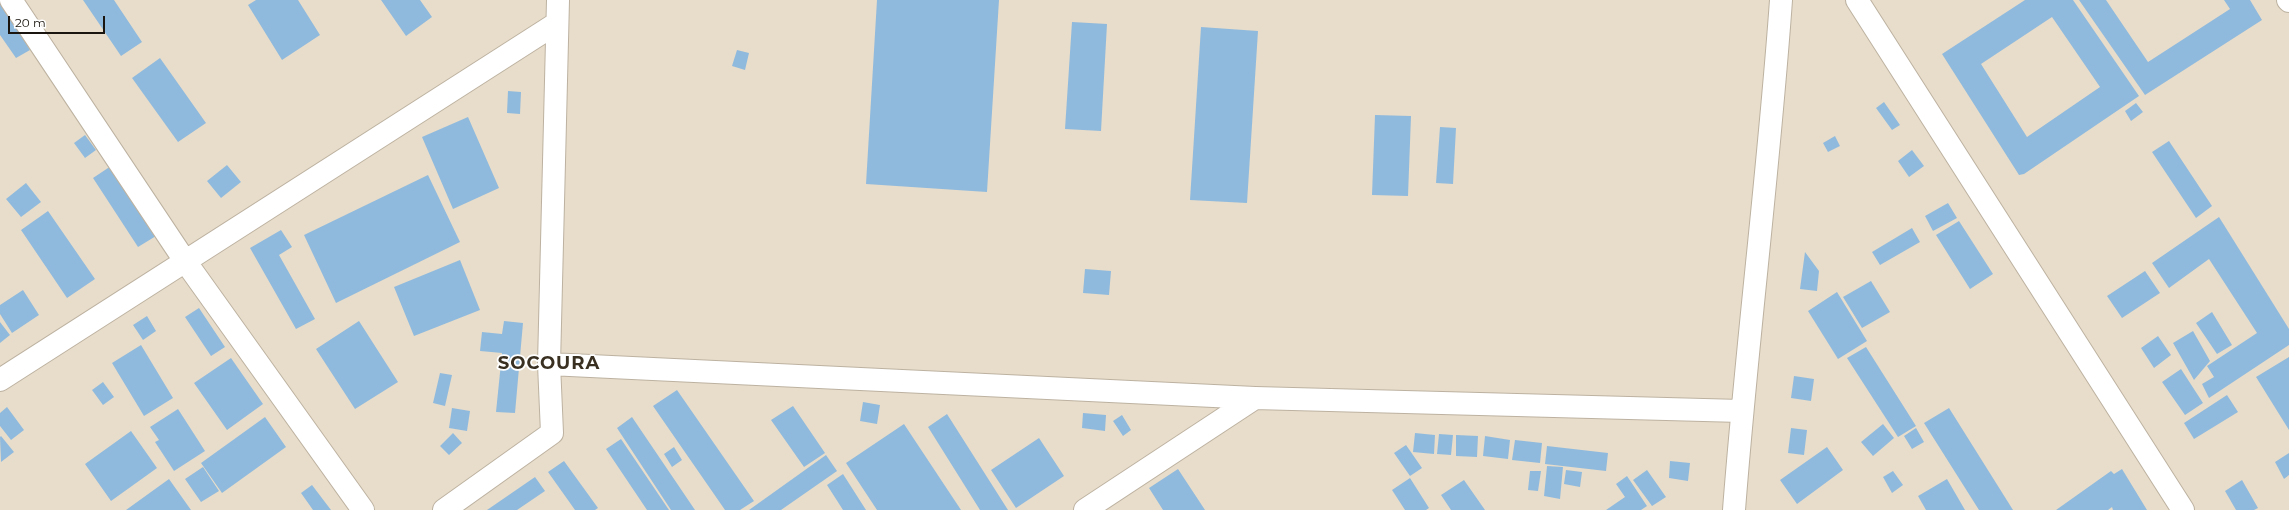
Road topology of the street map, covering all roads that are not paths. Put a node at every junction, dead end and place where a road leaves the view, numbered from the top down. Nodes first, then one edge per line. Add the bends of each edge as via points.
1 (11, 0) edge
2 (558, 0) edge
3 (1781, 0) edge
4 (1857, 0) edge
5 (557, 23) junction
6 (185, 261) junction
7 (549, 364) junction
8 (0, 380) edge
9 (1255, 398) junction
10 (1742, 411) junction
11 (363, 510) edge
12 (444, 510) edge
13 (1085, 510) edge
14 (1734, 510) edge
15 (2183, 510) edge

1 - 6 street
2 - 5 street
3 - 10 street via 1775,91
4 - 15 street
5 - 6 street
5 - 7 street
6 - 8 street
6 - 11 street
7 - 9 street
7 - 12 street via 552,433
9 - 10 street
9 - 13 street
10 - 14 street

